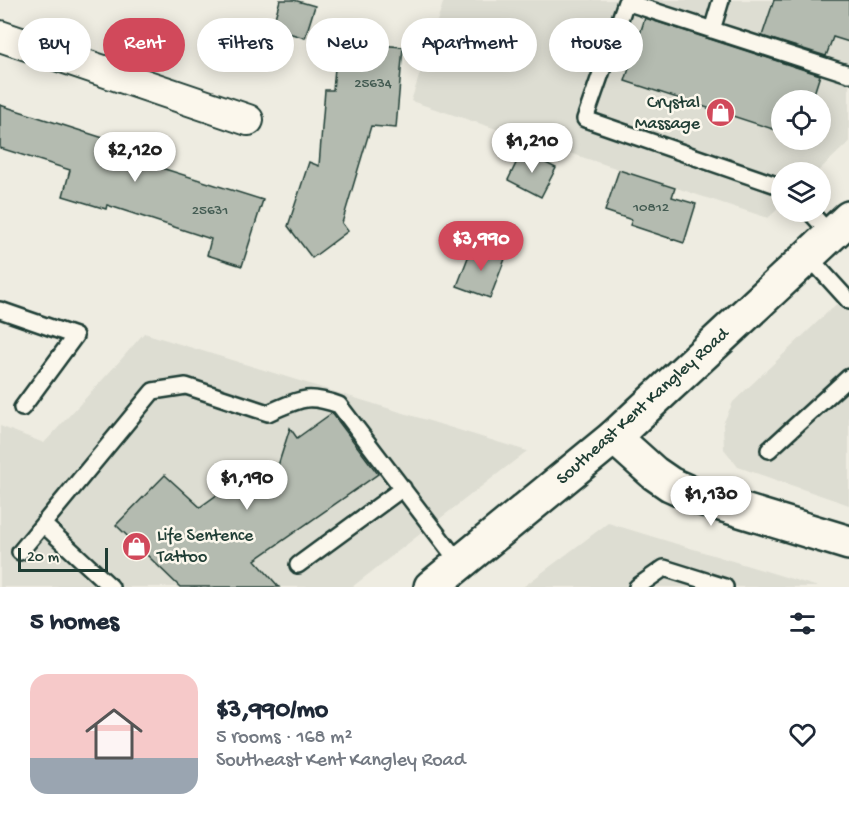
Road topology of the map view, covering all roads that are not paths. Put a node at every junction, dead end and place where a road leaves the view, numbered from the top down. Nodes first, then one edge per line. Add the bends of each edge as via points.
1 (721, 0) edge
2 (712, 30) junction
3 (0, 36) edge
4 (849, 74) edge
5 (248, 120) dead end
6 (771, 183) edge
7 (825, 230) edge
8 (849, 301) edge
9 (0, 310) edge
10 (849, 377) edge
11 (22, 408) dead end
12 (614, 437) junction
13 (770, 450) dead end
14 (403, 488) junction
15 (43, 524) junction
16 (849, 543) edge
17 (20, 552) dead end
18 (460, 564) junction
19 (298, 565) dead end
20 (111, 587) edge
21 (431, 587) edge
22 (637, 587) edge
23 (725, 587) edge

1 - 2 lane
2 - 4 lane
2 - 6 lane via 626,2 585,119
3 - 5 street
7 - 8 lane
7 - 12 main road, Southeast Kent Kangley Road
9 - 11 lane via 75,336
10 - 13 lane
12 - 16 main road via 654,473 681,489
12 - 18 main road, Southeast Kent Kangley Road
14 - 15 lane via 339,405 303,398 268,413 186,386 153,392
14 - 18 lane
14 - 19 lane
15 - 17 lane
15 - 20 lane
18 - 21 main road, Southeast Kent Kangley Road
22 - 23 lane via 664,568

